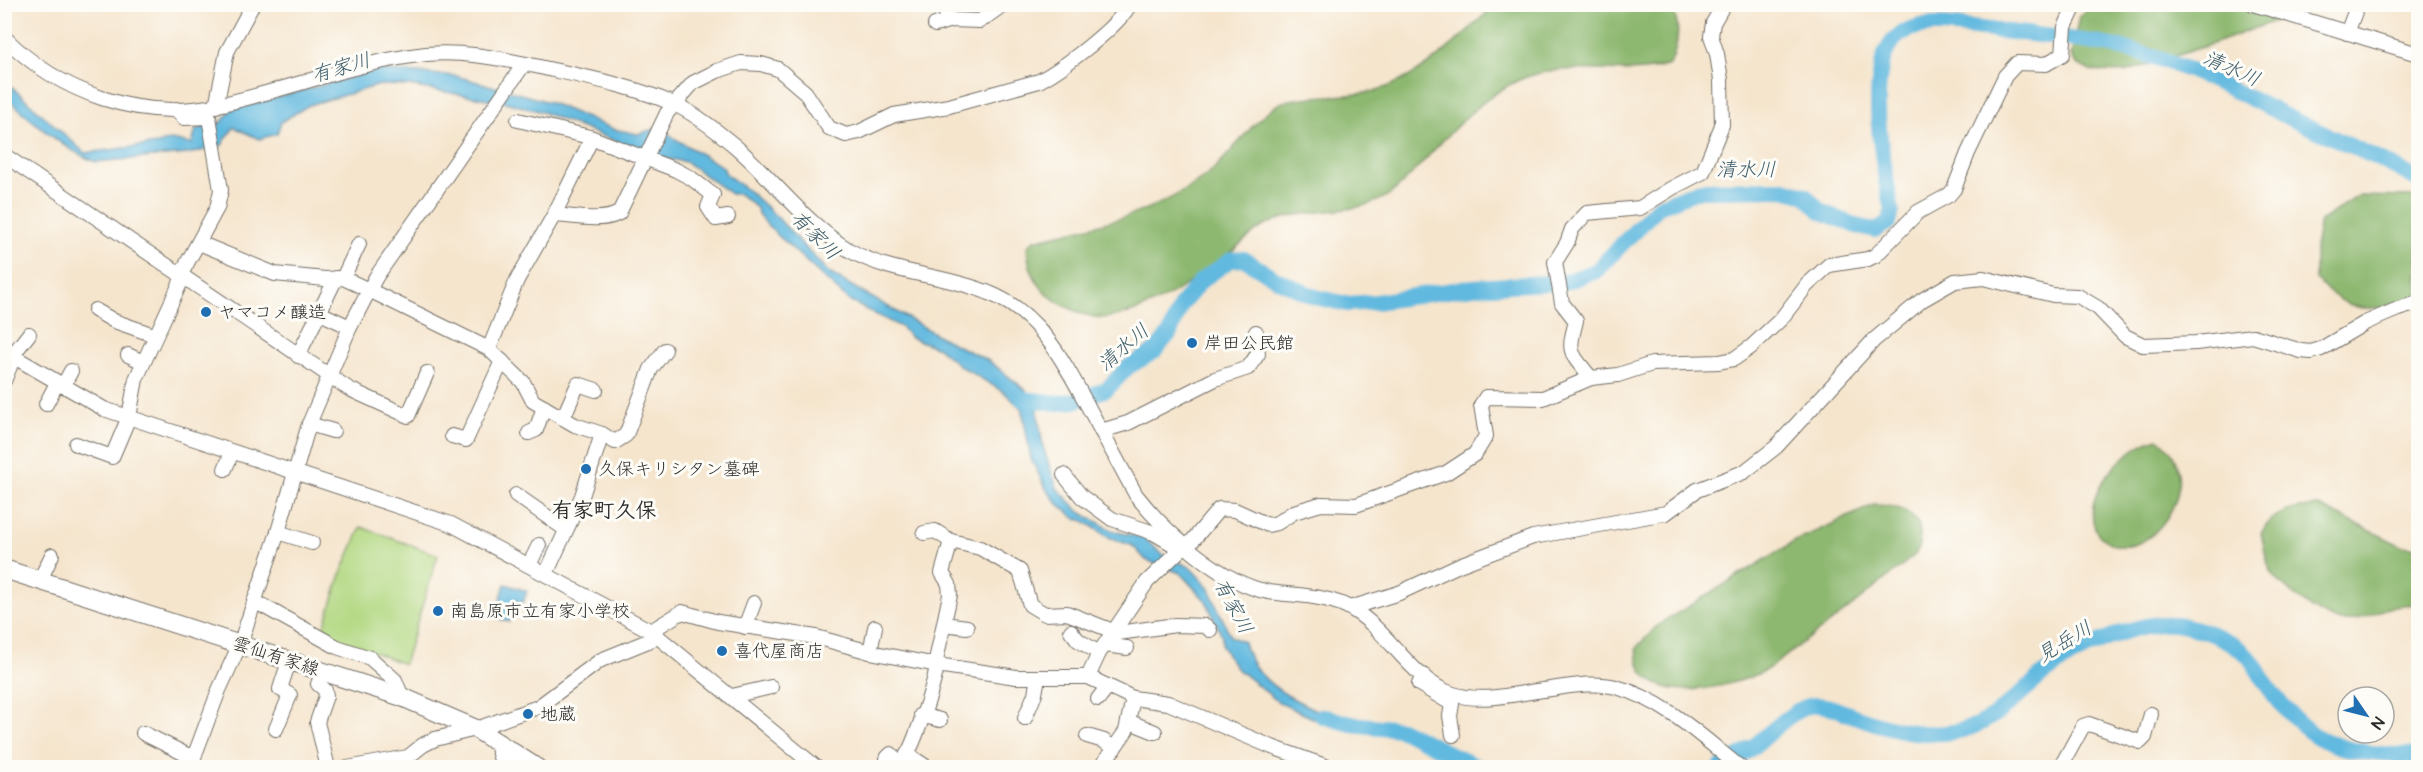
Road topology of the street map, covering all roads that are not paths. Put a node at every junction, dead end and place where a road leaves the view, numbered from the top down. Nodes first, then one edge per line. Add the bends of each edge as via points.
1 (253, 4) edge
2 (947, 4) edge
3 (1004, 4) edge
4 (1130, 4) edge
5 (1724, 4) edge
6 (2076, 4) edge
7 (2253, 4) edge
8 (2358, 4) edge
9 (2347, 33) junction
10 (4, 37) edge
11 (2418, 54) edge
12 (520, 69) junction
13 (675, 105) junction
14 (216, 106) junction
15 (176, 110) junction
16 (518, 120) dead end
17 (592, 138) junction
18 (4, 155) edge
19 (646, 158) junction
20 (554, 215) junction
21 (718, 222) dead end
22 (199, 243) junction
23 (359, 244) dead end
24 (181, 276) junction
25 (339, 278) junction
26 (369, 290) junction
27 (2418, 303) edge
28 (95, 310) dead end
29 (320, 314) junction
30 (350, 327) junction
31 (1256, 332) dead end
32 (29, 334) dead end
33 (154, 335) junction
34 (489, 348) junction
35 (665, 350) dead end
36 (128, 355) dead end
37 (10, 356) edge
38 (298, 356) junction
39 (502, 361) junction
40 (143, 362) junction
41 (71, 371) dead end
42 (427, 373) dead end
43 (327, 376) junction
44 (1591, 378) junction
45 (4, 381) edge
46 (60, 384) junction
47 (596, 390) dead end
48 (46, 404) dead end
49 (544, 407) junction
50 (129, 417) junction
51 (563, 418) junction
52 (309, 424) junction
53 (333, 431) dead end
54 (1101, 431) junction
55 (529, 433) dead end
56 (602, 434) junction
57 (452, 436) dead end
58 (103, 438) dead end
59 (76, 444) dead end
60 (117, 444) junction
61 (232, 453) junction
62 (225, 469) dead end
63 (296, 472) junction
64 (1064, 475) dead end
65 (516, 495) dead end
66 (566, 529) junction
67 (278, 532) junction
68 (924, 533) dead end
69 (951, 541) junction
70 (312, 543) dead end
71 (539, 544) dead end
72 (1182, 549) junction
73 (52, 555) dead end
74 (529, 565) junction
75 (4, 569) edge
76 (546, 574) junction
77 (40, 580) junction
78 (254, 601) junction
79 (754, 603) dead end
80 (1350, 608) junction
81 (944, 624) junction
82 (745, 627) junction
83 (875, 627) dead end
84 (967, 627) dead end
85 (1210, 630) dead end
86 (1071, 631) dead end
87 (1114, 632) junction
88 (655, 634) junction
89 (240, 644) junction
90 (1127, 648) dead end
91 (1102, 649) junction
92 (870, 652) junction
93 (289, 660) junction
94 (936, 665) junction
95 (323, 672) junction
96 (1423, 675) junction
97 (1044, 677) junction
98 (1088, 677) junction
99 (1068, 684) dead end
100 (1108, 686) junction
101 (771, 687) dead end
102 (732, 696) junction
103 (402, 697) junction
104 (1133, 698) junction
105 (1098, 699) dead end
106 (2151, 714) dead end
107 (921, 715) junction
108 (1025, 718) dead end
109 (940, 720) dead end
110 (1130, 722) junction
111 (276, 729) dead end
112 (476, 729) junction
113 (1155, 732) dead end
114 (143, 733) dead end
115 (1453, 735) dead end
116 (1087, 736) dead end
117 (498, 742) junction
118 (1115, 755) junction
119 (887, 758) dead end
120 (409, 762) edge
121 (902, 763) edge
122 (194, 764) edge
123 (381, 765) edge
124 (328, 768) edge
125 (347, 768) edge
126 (504, 768) edge
127 (537, 768) edge
128 (817, 768) edge
129 (928, 768) edge
130 (1100, 768) edge
131 (1331, 768) edge
132 (1741, 768) edge
133 (2060, 768) edge

1 - 14 street via 227,52
2 - 3 street via 941,23 980,21
4 - 13 street via 1110,27 1039,81 949,106 894,115 860,132 836,133 822,122 805,92 791,78 761,64 741,63 717,70 693,83
5 - 44 street via 1713,22 1711,36 1721,80 1722,125 1703,172 1640,208 1587,213 1572,229 1555,267 1562,303 1576,321 1569,345
6 - 44 street via 2065,33 2063,54 2046,64 2017,63 2012,68 1949,195 1918,212 1876,255 1829,265 1780,319 1734,358 1652,364 1618,375
7 - 9 street
8 - 9 street
9 - 11 street
10 - 15 street via 24,57 60,81 93,96 138,108
12 - 13 street via 629,90
12 - 14 street via 466,54 428,54 367,64
12 - 26 street
13 - 19 street
13 - 54 street via 737,148 845,247 883,266 971,286 1010,304 1042,331
14 - 15 street
15 - 22 street via 184,118 209,117 218,167 221,190 217,208
16 - 17 street
17 - 19 street
17 - 20 street
18 - 24 street
19 - 20 street via 619,213 613,217
19 - 21 street via 676,170 713,195 708,207
20 - 34 street via 517,280
22 - 24 street
22 - 25 street via 275,274
23 - 25 street
24 - 33 street
24 - 38 street
25 - 26 street
25 - 29 street
26 - 30 street
26 - 34 street
27 - 80 street via 2365,323 2311,352 2253,336 2144,345 2125,336 2098,308 2078,296 2053,295 1983,278 1955,281 1922,300 1874,340 1776,447 1744,472 1697,490 1666,513 1533,537 1399,593
28 - 33 street
29 - 30 street
29 - 38 street
30 - 43 street
31 - 54 street via 1258,354 1248,368 1215,379 1128,423
32 - 37 street
33 - 40 street
34 - 39 street
35 - 56 street via 651,369 626,435 615,442
36 - 40 street
37 - 45 street
37 - 46 street
38 - 43 street
39 - 49 street via 523,382 533,401
39 - 57 street via 466,441
40 - 50 street
41 - 46 street
42 - 43 street via 408,416
43 - 52 street
44 - 72 street via 1543,398 1486,397 1481,405 1486,436 1475,454 1446,473 1356,505 1321,504 1268,525 1223,508
46 - 48 street
46 - 50 street via 104,409
47 - 51 street via 578,384
49 - 51 street
49 - 55 street via 536,430
50 - 60 street
50 - 61 street
51 - 56 street
52 - 53 street
52 - 63 street
54 - 72 street via 1136,495
56 - 66 street via 582,496
58 - 60 street
59 - 60 street via 109,458
61 - 62 street
61 - 63 street
63 - 67 street
63 - 74 street via 451,524
64 - 72 street via 1082,497 1112,519 1154,532
65 - 66 street
66 - 76 street
67 - 70 street
67 - 78 street
68 - 69 street via 935,531
69 - 81 street via 942,573 950,588
69 - 87 street via 980,548 1020,571 1030,604 1038,610 1046,614 1066,613
71 - 74 street
72 - 80 street via 1249,587
72 - 87 street via 1156,570
73 - 77 street
74 - 76 street
75 - 77 main road, 雲仙有家線
76 - 88 street
77 - 89 main road, 雲仙有家線
78 - 89 street
78 - 103 street via 337,646 370,658 395,680
79 - 82 street
80 - 96 street
81 - 84 street
81 - 94 street
82 - 88 street via 682,612
82 - 92 street via 816,637
83 - 92 street
85 - 87 street via 1206,626 1179,625
86 - 91 street via 1078,640
87 - 91 street
88 - 102 street
88 - 112 street via 601,660 538,707
89 - 93 main road, 雲仙有家線
89 - 122 street
90 - 91 street
91 - 98 street
92 - 94 street
93 - 95 main road, 雲仙有家線
93 - 111 street via 280,689 290,695
94 - 97 street via 1016,677
94 - 107 street
95 - 103 main road, 雲仙有家線
95 - 124 street via 318,684 326,696 317,722
96 - 115 street via 1419,684 1452,704
96 - 132 street via 1451,693 1482,698 1577,685 1614,686 1663,708
97 - 98 street
97 - 99 street
97 - 108 street
98 - 100 street
100 - 104 street
100 - 105 street
101 - 102 street
102 - 128 street
103 - 112 main road, 雲仙有家線
104 - 110 street
104 - 131 street via 1168,703
106 - 133 street via 2145,737 2140,741 2089,724 2083,726
107 - 109 street
107 - 121 street
110 - 113 street
110 - 118 street
112 - 117 main road, 雲仙有家線
112 - 120 street via 435,739 423,745
114 - 122 street
116 - 118 street via 1104,741
117 - 126 street
117 - 127 main road, 雲仙有家線
118 - 130 street
119 - 121 street via 891,754
120 - 123 street
121 - 129 street
123 - 125 street

